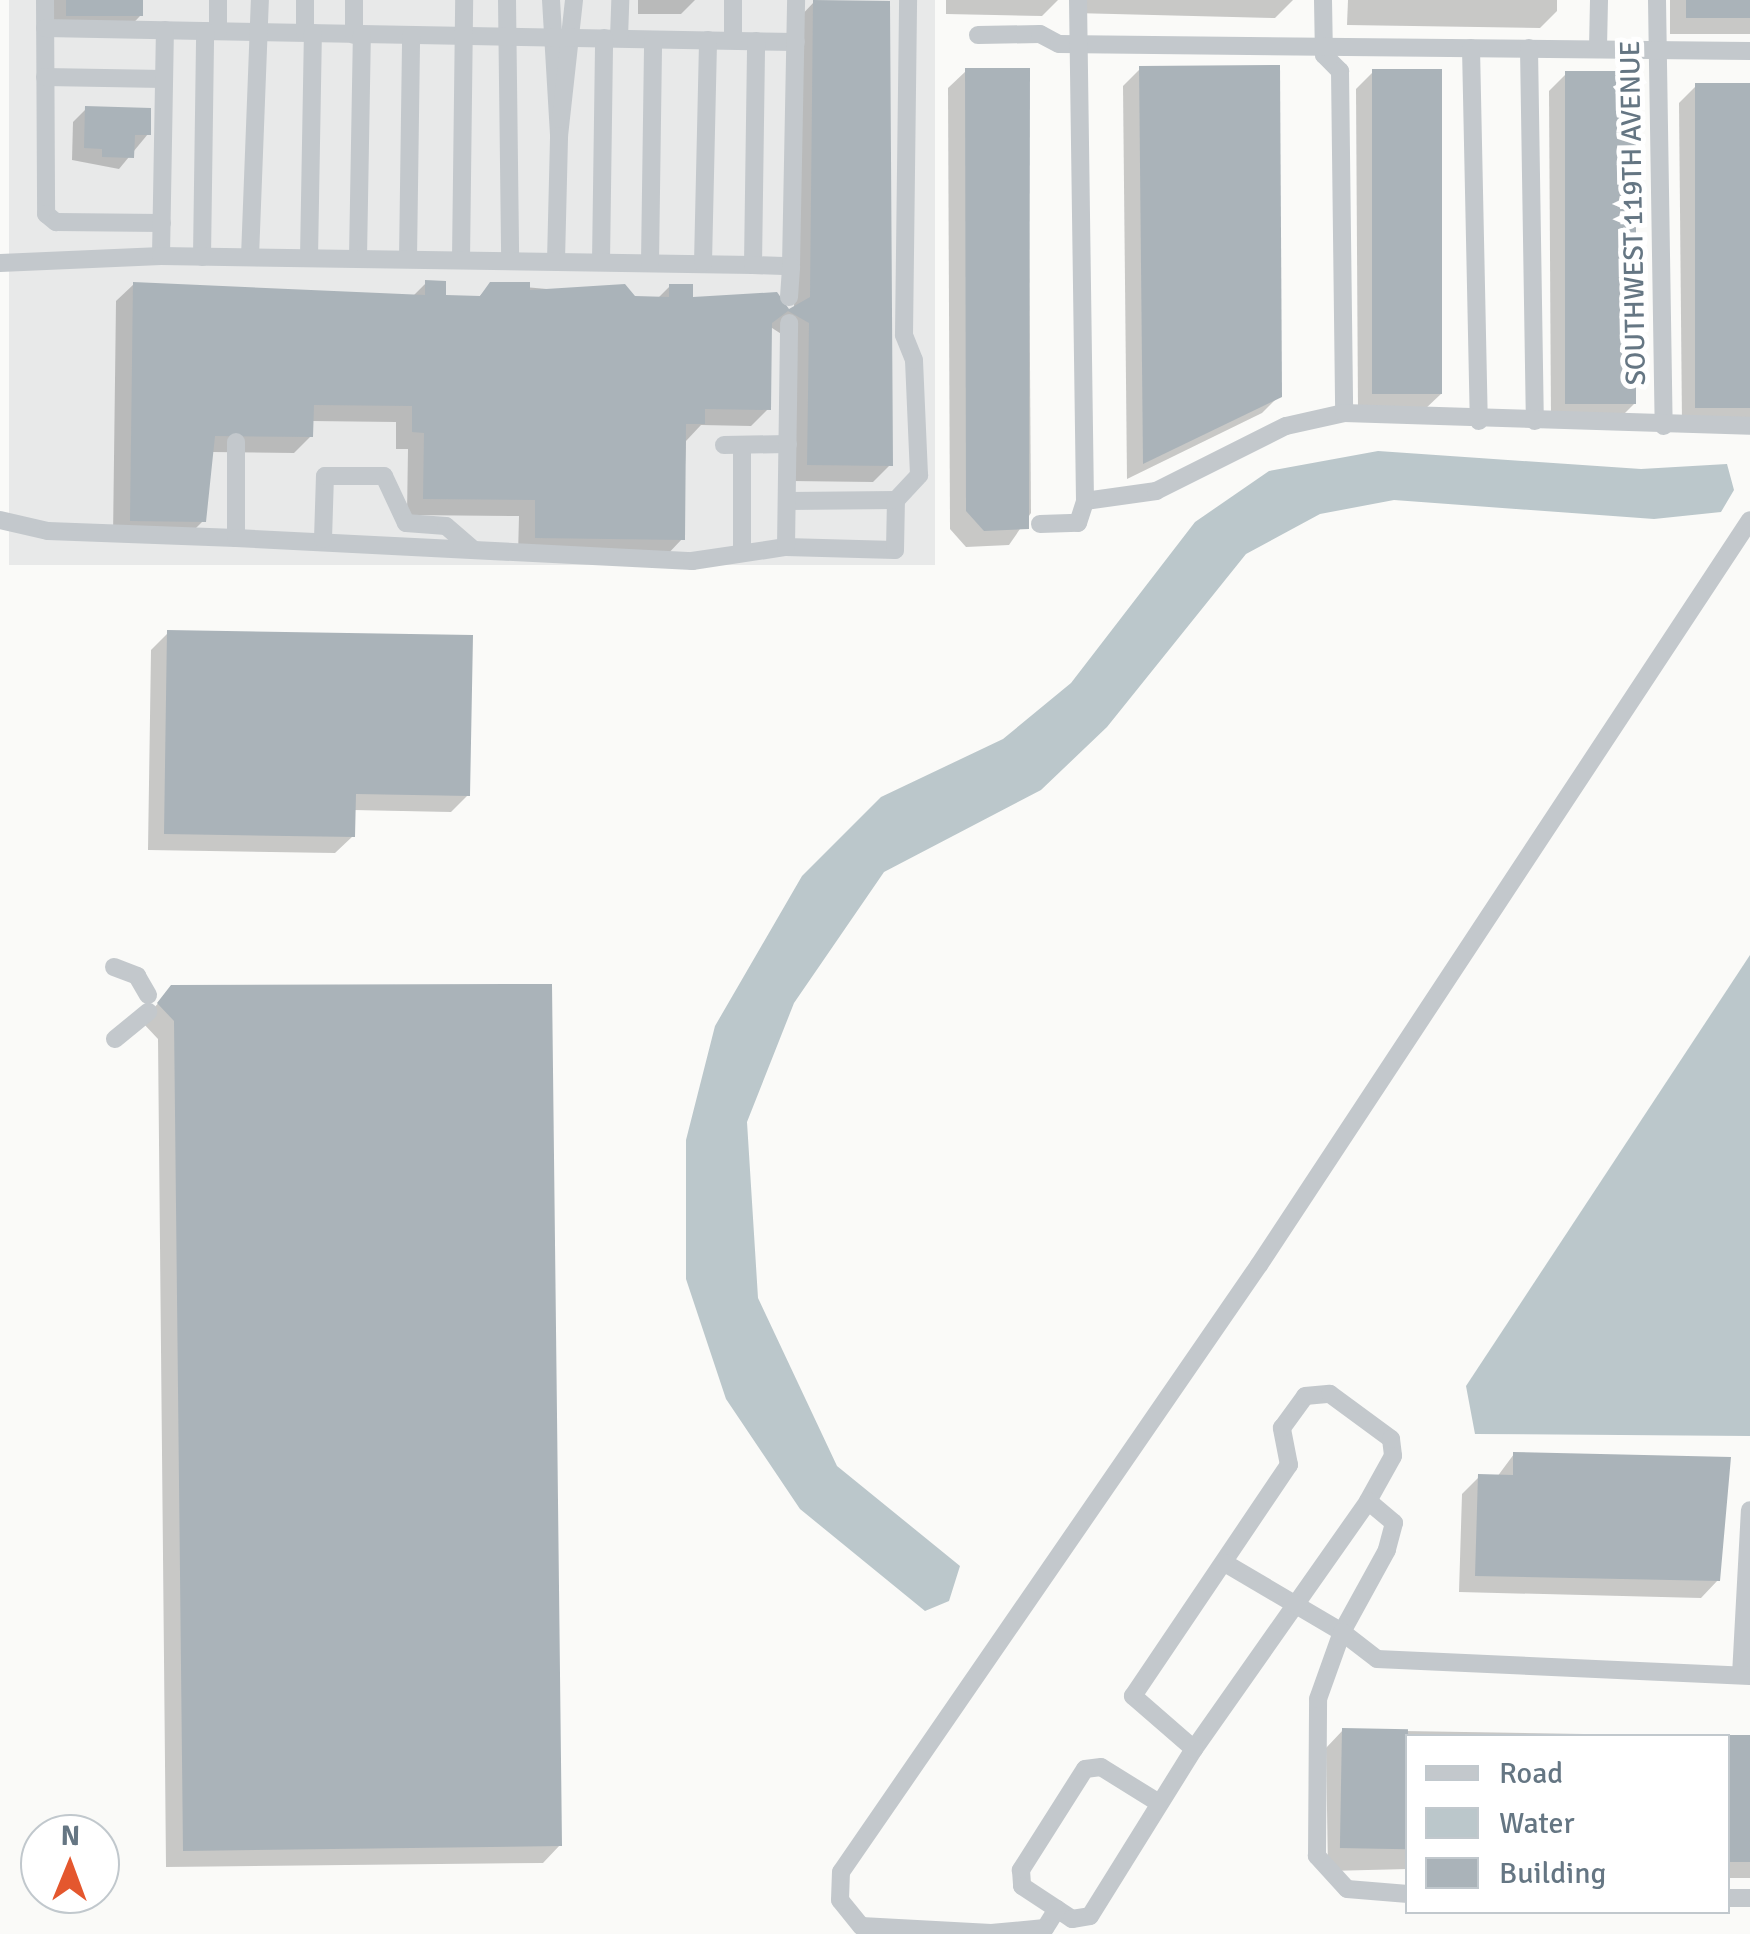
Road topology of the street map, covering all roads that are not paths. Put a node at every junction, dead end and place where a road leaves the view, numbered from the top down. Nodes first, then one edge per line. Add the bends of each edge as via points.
1 (44, 0) edge
2 (218, 0) edge
3 (260, 0) edge
4 (305, 0) edge
5 (354, 0) edge
6 (464, 0) edge
7 (508, 0) edge
8 (551, 0) edge
9 (574, 0) edge
10 (620, 0) edge
11 (733, 0) edge
12 (796, 0) edge
13 (908, 0) edge
14 (1078, 0) edge
15 (1323, 0) edge
16 (1599, 0) edge
17 (1657, 0) edge
18 (45, 28) junction
19 (166, 30) junction
20 (212, 31) junction
21 (257, 32) junction
22 (309, 33) junction
23 (358, 35) junction
24 (978, 35) dead end
25 (410, 36) junction
26 (465, 36) junction
27 (510, 36) junction
28 (560, 37) junction
29 (612, 38) junction
30 (654, 40) junction
31 (708, 40) junction
32 (732, 40) junction
33 (756, 40) junction
34 (796, 42) junction
35 (1078, 43) junction
36 (1323, 43) junction
37 (1472, 48) junction
38 (1529, 48) junction
39 (1598, 48) junction
40 (1658, 50) junction
41 (1750, 51) edge
42 (45, 77) junction
43 (164, 79) junction
44 (162, 223) junction
45 (161, 256) junction
46 (202, 256) junction
47 (250, 257) junction
48 (309, 258) junction
49 (358, 258) junction
50 (408, 259) junction
51 (461, 260) junction
52 (510, 261) junction
53 (556, 261) junction
54 (0, 262) edge
55 (601, 262) junction
56 (650, 262) junction
57 (703, 263) junction
58 (752, 265) junction
59 (791, 266) junction
60 (790, 297) dead end
61 (789, 323) dead end
62 (1344, 413) junction
63 (1479, 421) junction
64 (1535, 421) junction
65 (1664, 426) junction
66 (1750, 426) edge
67 (236, 442) dead end
68 (788, 444) junction
69 (788, 500) junction
70 (896, 500) junction
71 (1086, 501) junction
72 (0, 520) edge
73 (1750, 520) edge
74 (1040, 524) dead end
75 (236, 538) junction
76 (323, 540) junction
77 (786, 547) junction
78 (476, 552) junction
79 (742, 552) junction
80 (114, 966) dead end
81 (115, 1038) dead end
82 (1368, 1501) junction
83 (1750, 1510) edge
84 (1225, 1563) junction
85 (1294, 1608) junction
86 (1342, 1632) junction
87 (1746, 1675) edge
88 (1194, 1749) junction
89 (1159, 1804) junction
90 (1405, 1894) edge
91 (1058, 1909) junction

1 - 18 street
2 - 20 street
3 - 21 street
4 - 22 street
5 - 23 street
6 - 26 street
7 - 27 street
8 - 28 street
9 - 28 street
10 - 29 street
11 - 32 street
12 - 34 street
13 - 70 street via 904,334 914,360 918,475
14 - 35 street
15 - 36 street
16 - 39 street
17 - 40 street, SOUTHWEST 119TH AVENUE
18 - 19 street
18 - 42 street
19 - 20 street
19 - 43 street
20 - 21 street
20 - 46 street
21 - 22 street
21 - 47 street
22 - 23 street
22 - 48 street
23 - 25 street
23 - 49 street
24 - 35 street
25 - 26 street
25 - 50 street
26 - 27 street
26 - 51 street
27 - 28 street
27 - 52 street
28 - 29 street
28 - 53 street
29 - 30 street
29 - 55 street
30 - 31 street
30 - 56 street
31 - 32 street
31 - 57 street
32 - 33 street
33 - 34 street
33 - 58 street
34 - 59 street
35 - 36 street
35 - 71 street
36 - 37 street
36 - 62 street via 1340,71
37 - 38 street
37 - 63 street
38 - 39 street
38 - 64 street
39 - 40 street
40 - 41 street
40 - 65 street, SOUTHWEST 119TH AVENUE
42 - 43 street
42 - 44 street via 46,214
43 - 44 street
44 - 45 street
45 - 46 street
45 - 54 street
46 - 47 street
47 - 48 street
48 - 49 street
49 - 50 street
50 - 51 street
51 - 52 street
52 - 53 street
53 - 55 street
55 - 56 street
56 - 57 street
57 - 58 street
58 - 59 street
59 - 60 street
61 - 68 street
62 - 63 street
62 - 71 street via 1286,426 1156,491
63 - 64 street
64 - 65 street
65 - 66 street
67 - 75 street
68 - 69 street
68 - 79 street via 733,445
69 - 70 street
69 - 77 street
70 - 77 street via 895,550
71 - 74 street via 1078,523
72 - 75 street via 48,531
73 - 91 street via 1238,1297 841,1872 840,1900 861,1926 991,1933 1045,1928
75 - 76 street
76 - 78 street
76 - 78 street via 325,476 384,476 406,523 446,526
77 - 79 street
78 - 79 street via 692,561
80 - 81 street via 137,976 148,1004
82 - 84 street via 1392,1456 1392,1439 1330,1394 1305,1396 1282,1428 1289,1465
82 - 85 street
82 - 86 street via 1394,1523
83 - 87 street
84 - 85 street
84 - 88 street via 1133,1696
85 - 86 street
85 - 88 street
86 - 87 street via 1377,1658
86 - 90 street via 1318,1699 1317,1856 1347,1890
88 - 89 street
89 - 91 street via 1090,1916
89 - 91 street via 1100,1766 1085,1769 1021,1870 1022,1886

